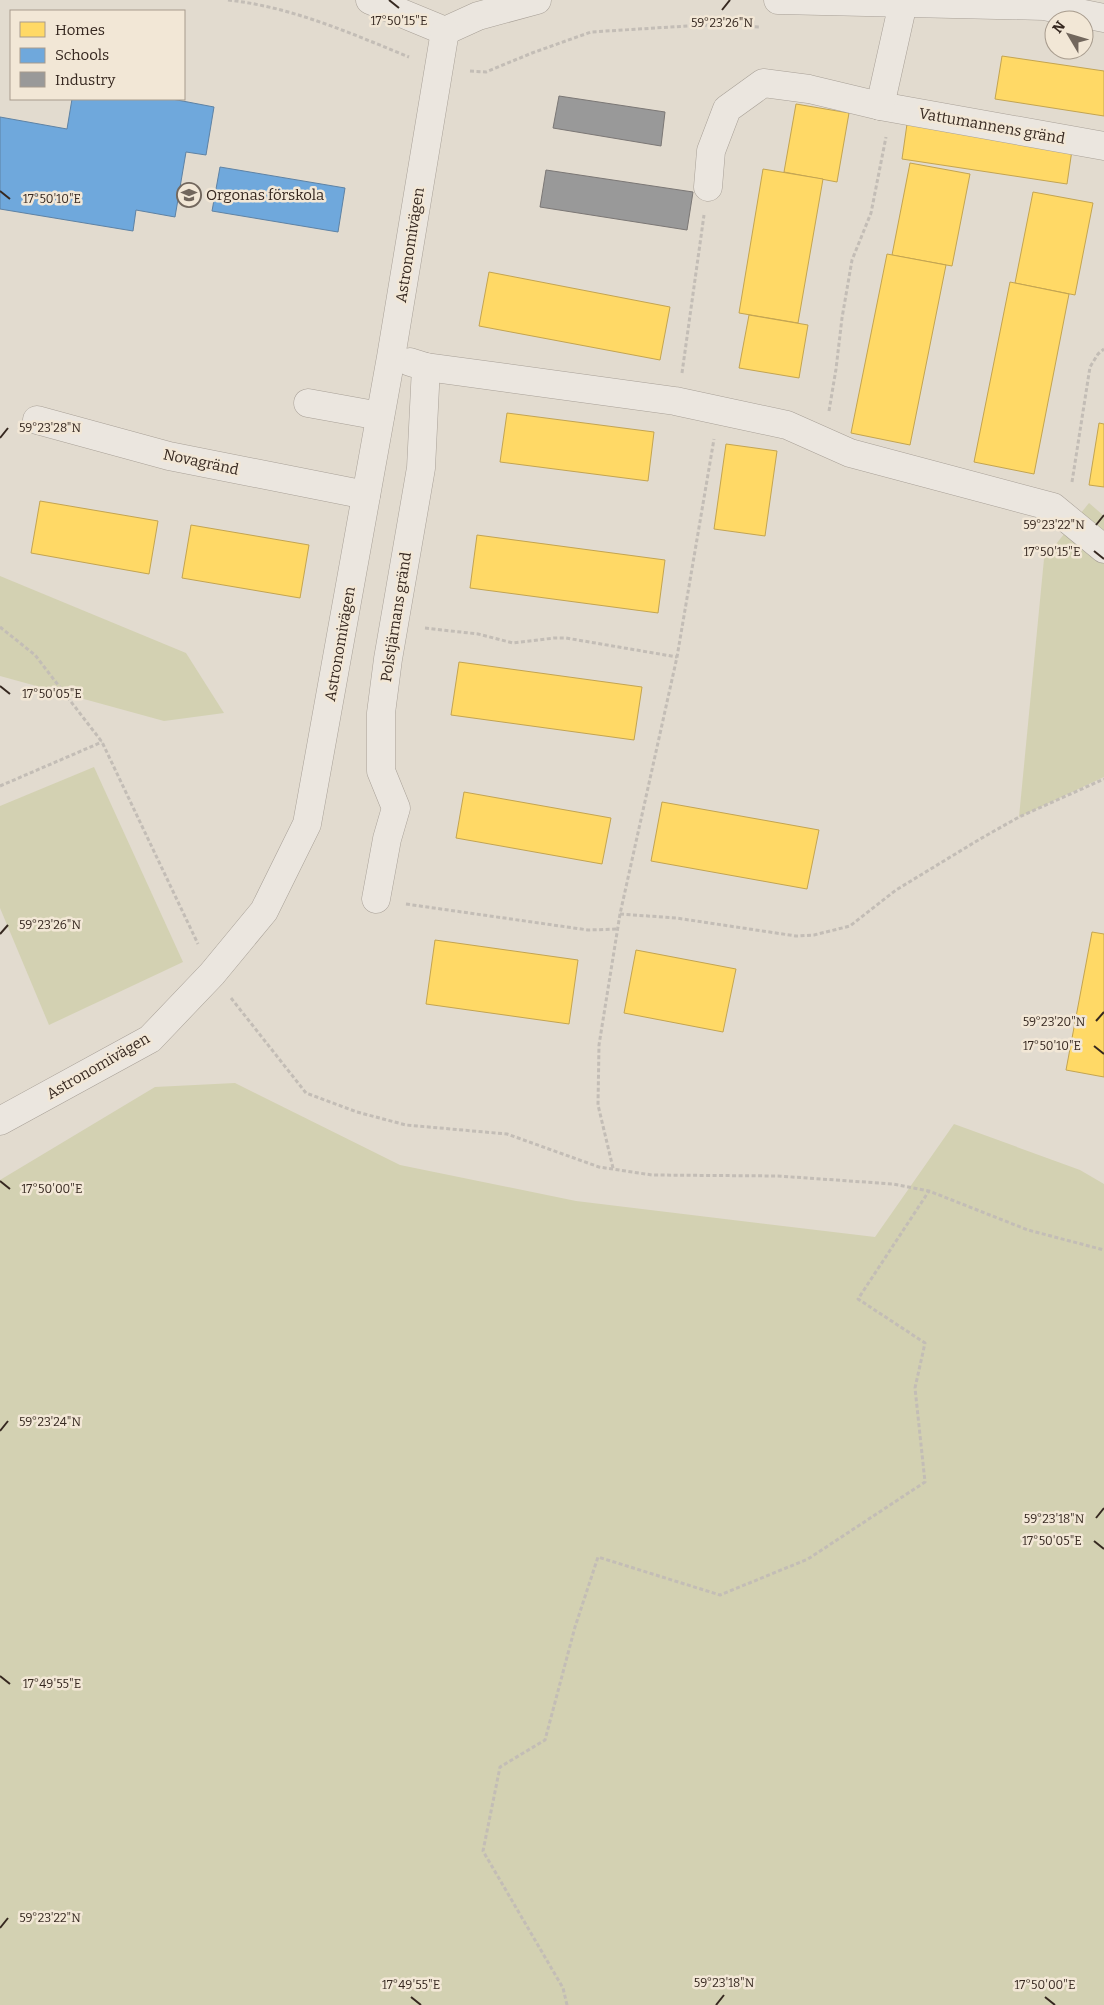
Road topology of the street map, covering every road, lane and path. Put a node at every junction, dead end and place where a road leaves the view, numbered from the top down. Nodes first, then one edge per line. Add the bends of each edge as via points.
1 (228, 0) edge
2 (370, 0) edge
3 (537, 0) edge
4 (778, 0) edge
5 (903, 3) junction
6 (1104, 18) edge
7 (771, 27) dead end
8 (445, 31) junction
9 (439, 70) junction
10 (880, 106) junction
11 (1104, 146) edge
12 (708, 188) joint
13 (1104, 350) edge
14 (391, 357) junction
15 (426, 367) junction
16 (678, 402) junction
17 (308, 403) dead end
18 (719, 411) junction
19 (380, 416) junction
20 (37, 420) dead end
21 (820, 440) junction
22 (366, 495) junction
23 (1065, 517) junction
24 (1104, 549) edge
25 (394, 623) junction
26 (0, 626) edge
27 (677, 657) junction
28 (102, 742) junction
29 (1104, 779) edge
30 (0, 786) edge
31 (376, 899) joint
32 (620, 914) junction
33 (619, 929) junction
34 (212, 974) junction
35 (0, 1121) edge
36 (613, 1168) junction
37 (929, 1191) junction
38 (1104, 1250) edge
39 (566, 2005) edge

1 - 9 path via 257,3 324,22
2 - 8 street
3 - 8 street via 478,16
4 - 5 street
5 - 6 street via 1044,6
5 - 10 street
7 - 9 path via 703,25 591,32 486,72
8 - 9 street, Astronomivägen
9 - 14 street, Astronomivägen
10 - 11 street, Vattumannens gränd
10 - 12 street, Vattumannens gränd via 810,89 763,83 727,109 711,151
10 - 21 path via 888,123 885,142 870,213 852,260 829,412
12 - 16 path
13 - 23 path via 1090,367
14 - 15 street
14 - 19 street, Astronomivägen
15 - 16 street
15 - 25 street, Polstjärnans gränd via 421,468
16 - 18 street
17 - 19 street
18 - 21 street via 787,425
18 - 27 path
19 - 22 street, Astronomivägen
20 - 22 street, Novagränd via 168,456
21 - 23 street via 850,453 1053,508
22 - 34 street, Astronomivägen via 308,824 264,911
23 - 24 street
25 - 27 path via 478,634 513,643 566,638
25 - 31 street, Polstjärnans gränd via 381,713 381,771 396,808
26 - 28 path via 35,655
27 - 32 path
28 - 30 path
28 - 34 path
29 - 32 path via 1019,817 896,890 850,926 834,931 796,936 676,918
31 - 33 path via 588,930
32 - 33 path
33 - 36 path via 599,1045 598,1106
34 - 35 street, Astronomivägen via 150,1039
34 - 36 path via 306,1093 357,1112 406,1125 507,1134 598,1167
36 - 37 path via 652,1175 778,1176 874,1182
37 - 38 path via 1028,1230
37 - 39 path via 858,1298 925,1343 915,1388 925,1482 808,1559 720,1595 598,1557 575,1627 545,1740 500,1766 483,1850 563,1988

